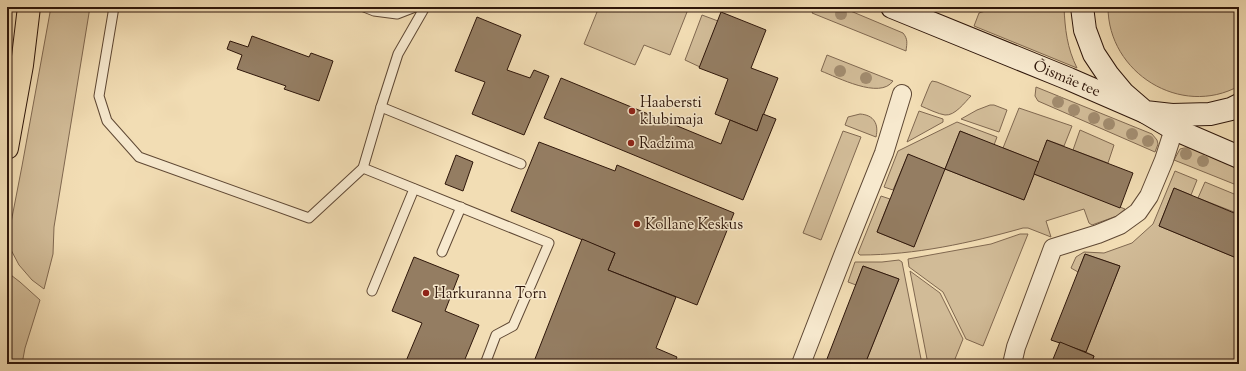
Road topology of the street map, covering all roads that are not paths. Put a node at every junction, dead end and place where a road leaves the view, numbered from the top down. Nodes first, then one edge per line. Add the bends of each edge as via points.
1 (29, 7) edge
2 (114, 7) edge
3 (364, 7) edge
4 (415, 7) edge
5 (425, 7) edge
6 (892, 7) edge
7 (1082, 7) edge
8 (902, 94) dead end
9 (1239, 106) edge
10 (381, 107) junction
11 (1145, 112) junction
12 (1182, 122) junction
13 (7, 148) edge
14 (1239, 157) edge
15 (521, 164) dead end
16 (364, 168) junction
17 (414, 188) junction
18 (461, 207) junction
19 (442, 252) dead end
20 (372, 291) dead end
21 (485, 364) edge
22 (802, 364) edge
23 (1012, 364) edge

1 - 13 main road via 22,65
2 - 16 lane via 99,96 107,121 139,157 309,218
3 - 4 lane via 396,14
5 - 10 lane via 398,54
6 - 11 main road, Õismäe tee
7 - 11 main road via 1085,30 1094,54 1122,93
8 - 22 street via 884,154
9 - 12 main road, Õismäe tee
10 - 15 lane
10 - 16 lane
11 - 12 main road, Õismäe tee via 1172,116
12 - 14 main road
12 - 23 street via 1149,196 1138,212 1120,225 1053,248
16 - 17 lane
17 - 18 lane
17 - 20 lane
18 - 19 lane
18 - 21 lane via 549,243 513,326 496,335

